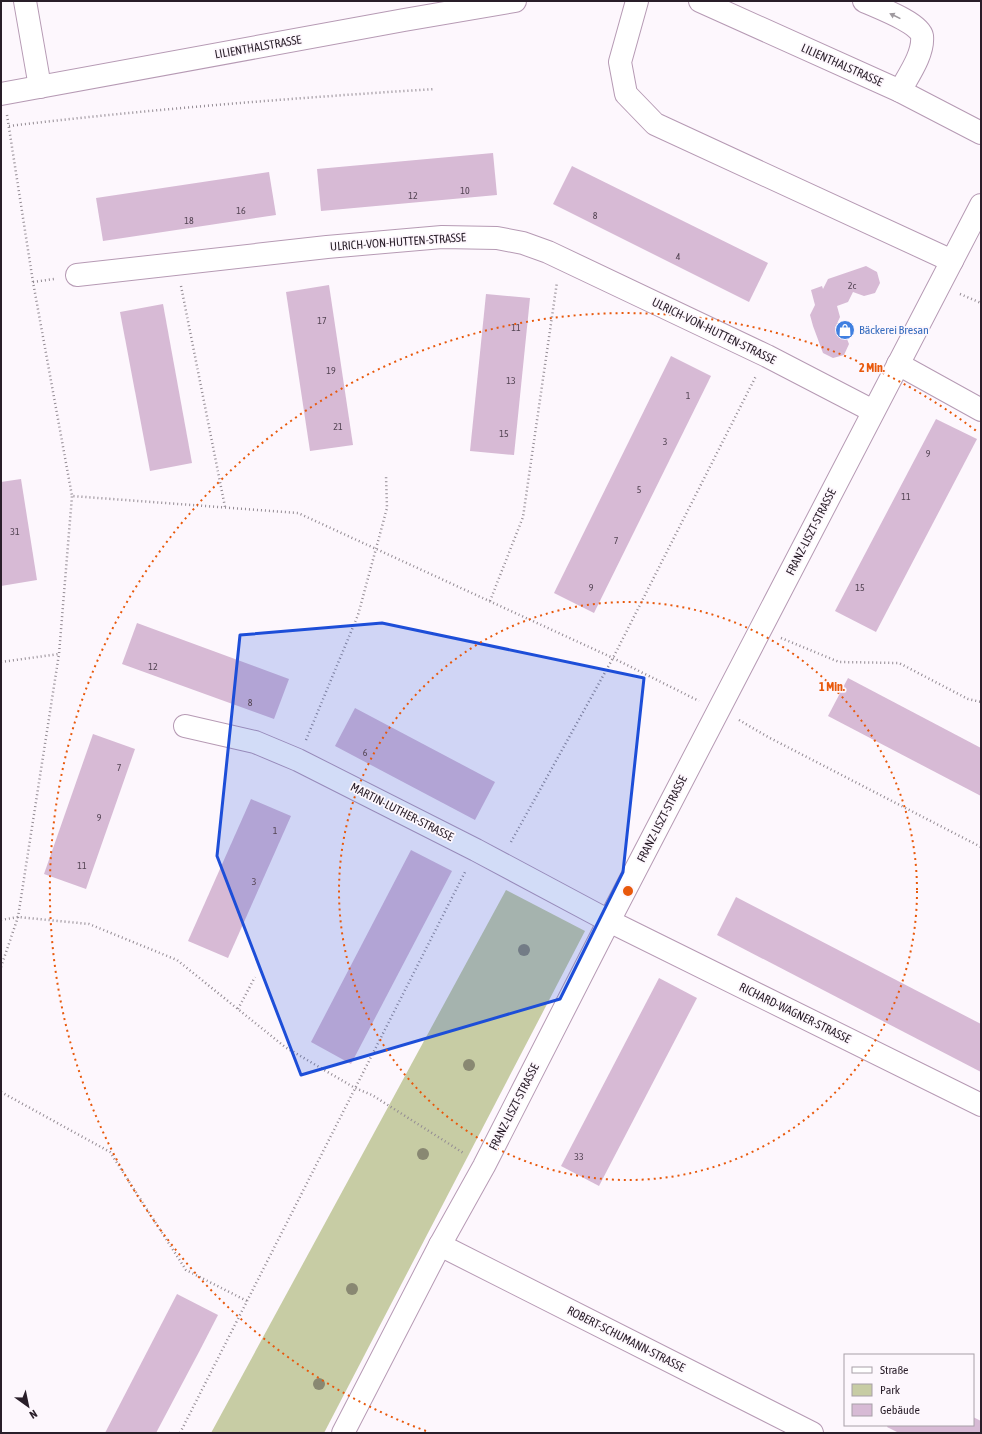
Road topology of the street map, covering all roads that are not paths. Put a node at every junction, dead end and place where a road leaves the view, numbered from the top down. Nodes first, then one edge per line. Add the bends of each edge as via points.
1 (25, 1) edge
2 (515, 1) edge
3 (637, 1) edge
4 (700, 1) edge
5 (864, 1) edge
6 (40, 87) junction
7 (900, 91) junction
8 (2, 94) edge
9 (981, 133) edge
10 (981, 205) edge
11 (952, 261) junction
12 (77, 275) dead end
13 (898, 364) junction
14 (981, 410) edge
15 (874, 411) junction
16 (186, 726) dead end
17 (609, 921) junction
18 (981, 1105) edge
19 (440, 1245) junction
20 (342, 1433) edge
21 (812, 1433) edge

1 - 6 street
2 - 6 street, LILIENTHALSTRASSE
3 - 11 street via 620,62 626,94 655,124
4 - 7 street, LILIENTHALSTRASSE
7 -> 5 street via 920,51 922,35 917,26
6 - 8 street, LILIENTHALSTRASSE
7 - 9 street, LILIENTHALSTRASSE
10 - 11 street, FRANZ-LISZT-STRASSE
11 - 13 street, FRANZ-LISZT-STRASSE
12 - 15 street, ULRICH-VON-HUTTEN-STRASSE via 327,247 442,237 497,238 523,243 560,258 767,356
13 - 14 street
13 - 15 street, FRANZ-LISZT-STRASSE
15 - 17 street, FRANZ-LISZT-STRASSE
16 - 17 street, MARTIN-LUTHER-STRASSE via 255,742 298,760 500,862
17 - 18 street, RICHARD-WAGNER-STRASSE
17 - 19 street, FRANZ-LISZT-STRASSE via 484,1166
19 - 20 street, FRANZ-LISZT-STRASSE
19 - 21 street, ROBERT-SCHUMANN-STRASSE

